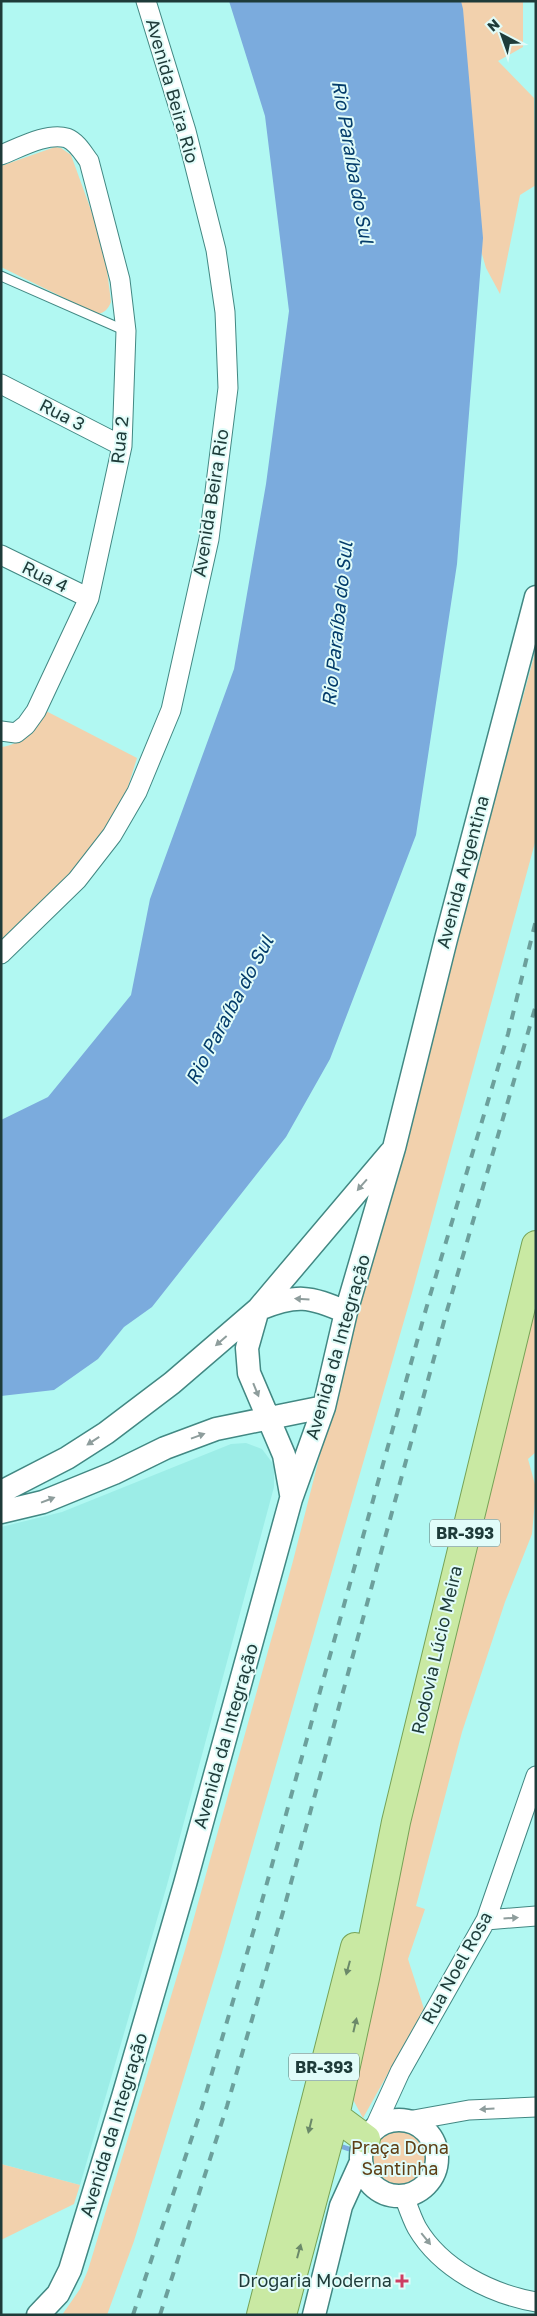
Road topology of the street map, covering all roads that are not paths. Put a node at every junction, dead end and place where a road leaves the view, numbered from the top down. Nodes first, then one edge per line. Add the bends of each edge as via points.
1 (146, 1) edge
2 (1, 155) edge
3 (1, 276) edge
4 (126, 331) junction
5 (1, 384) edge
6 (122, 446) junction
7 (1, 555) edge
8 (536, 597) edge
9 (89, 598) junction
10 (9, 732) edge
11 (1, 954) edge
12 (394, 1148) junction
13 (536, 1245) edge
14 (258, 1309) junction
15 (346, 1312) junction
16 (324, 1407) junction
17 (269, 1417) junction
18 (1, 1492) edge
19 (291, 1499) junction
20 (1, 1512) edge
21 (536, 1776) edge
22 (396, 1822) junction
23 (536, 1916) edge
24 (486, 1920) junction
25 (400, 2072) junction
26 (536, 2107) edge
27 (335, 2116) junction
28 (402, 2120) junction
29 (367, 2143) junction
30 (381, 2192) junction
31 (404, 2196) junction
32 (341, 2206) junction
33 (536, 2302) edge
34 (38, 2315) edge
35 (261, 2315) edge
36 (282, 2315) edge
37 (314, 2315) edge

1 - 11 street, Avenida Beira Rio via 186,130 216,250 226,312 228,388 209,539 171,710 138,792 112,836 78,880
2 - 4 street, Rua 2 via 32,142 67,138 89,161 120,280
3 - 4 lane
4 - 6 street, Rua 2
5 - 6 street, Rua 3
6 - 9 street, Rua 2
7 - 9 street, Rua 4
8 - 12 street, Avenida Argentina
9 - 10 street, Rua 2 via 36,711 26,725
12 -> 14 street
12 - 15 street, Avenida da Integração
13 - 22 main road, Rodovia Lúcio Meira / BR-393
15 -> 14 street via 307,1299 284,1299
14 -> 17 street via 247,1348 249,1373
14 -> 18 street via 172,1383 106,1433 67,1458
15 - 16 street, Avenida da Integração
16 - 17 street
16 - 19 street, Avenida da Integração
17 - 19 street via 289,1470
20 -> 17 street via 43,1502 216,1429
19 - 34 street, Avenida da Integração via 124,2097 70,2270 58,2294
21 - 24 street, Rua Noel Rosa
27 -> 22 main road, Rodovia Lúcio Meira / BR-393
22 -> 35 main road, Rodovia Lúcio Meira / BR-393 via 349,1966
24 -> 23 street
24 - 25 street, Rua Noel Rosa
25 - 28 street, Rua Noel Rosa
25 - 29 street, Rua Noel Rosa
26 -> 28 street via 469,2110
27 - 29 main road
36 -> 27 main road, Rodovia Lúcio Meira / BR-393
28 - 29 street via 384,2123
28 - 31 street via 421,2126 430,2135 438,2160 428,2184
29 - 30 street via 364,2174
29 - 32 street
30 - 31 street
30 - 32 street
31 -> 33 street via 417,2229 435,2251 462,2273 490,2289 516,2299
32 - 37 street

